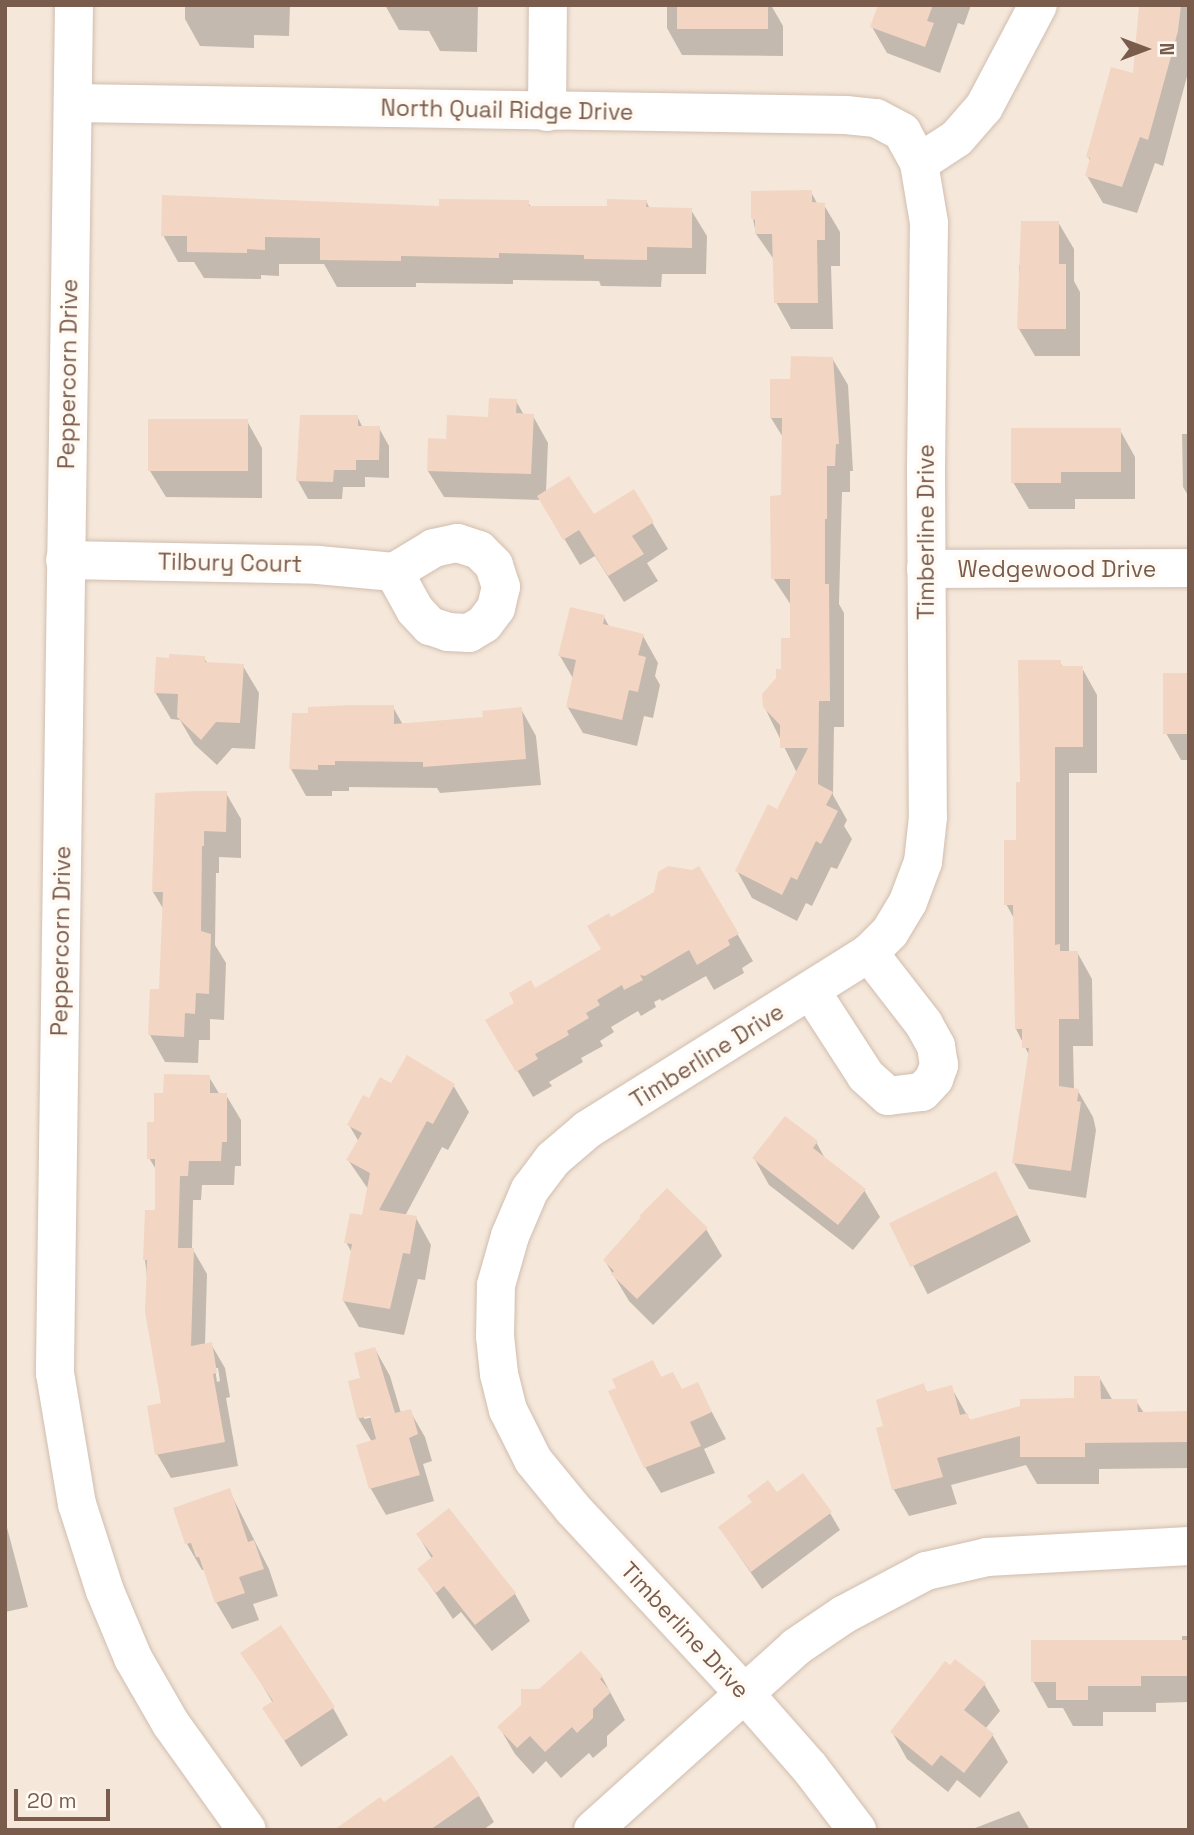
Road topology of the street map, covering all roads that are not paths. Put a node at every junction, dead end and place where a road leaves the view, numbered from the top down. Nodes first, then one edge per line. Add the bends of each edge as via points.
1 (74, 5) edge
2 (548, 5) edge
3 (1038, 5) edge
4 (73, 103) junction
5 (547, 111) junction
6 (919, 163) junction
7 (65, 560) junction
8 (1189, 568) edge
9 (926, 569) junction
10 (394, 572) dead end
11 (869, 953) junction
12 (811, 991) junction
13 (1189, 1546) edge
14 (745, 1693) junction
15 (247, 1830) edge
16 (593, 1830) edge
17 (857, 1830) edge

1 - 4 street, Peppercorn Drive
2 - 5 street
3 - 6 street via 984,107 957,138
4 - 5 street, North Quail Ridge Drive
4 - 7 street, Peppercorn Drive
5 - 6 street, North Quail Ridge Drive via 876,118 902,132
6 - 9 street, Timberline Drive via 929,223
7 - 10 street, Tilbury Court via 318,565
7 - 15 street, Peppercorn Drive via 55,1373 77,1504 133,1658 172,1724
8 - 9 street, Wedgewood Drive
9 - 11 street, Timberline Drive via 928,817 923,862 908,902 890,932
11 - 12 street, Timberline Drive
11 - 12 street via 936,1046 939,1065 922,1092 888,1096 880,1090
12 - 14 street, Timberline Drive via 587,1130 553,1160 530,1189 496,1285 499,1374 508,1410 533,1460
13 - 14 street via 987,1557 926,1571 796,1647
14 - 16 street
14 - 17 street, Timberline Drive

